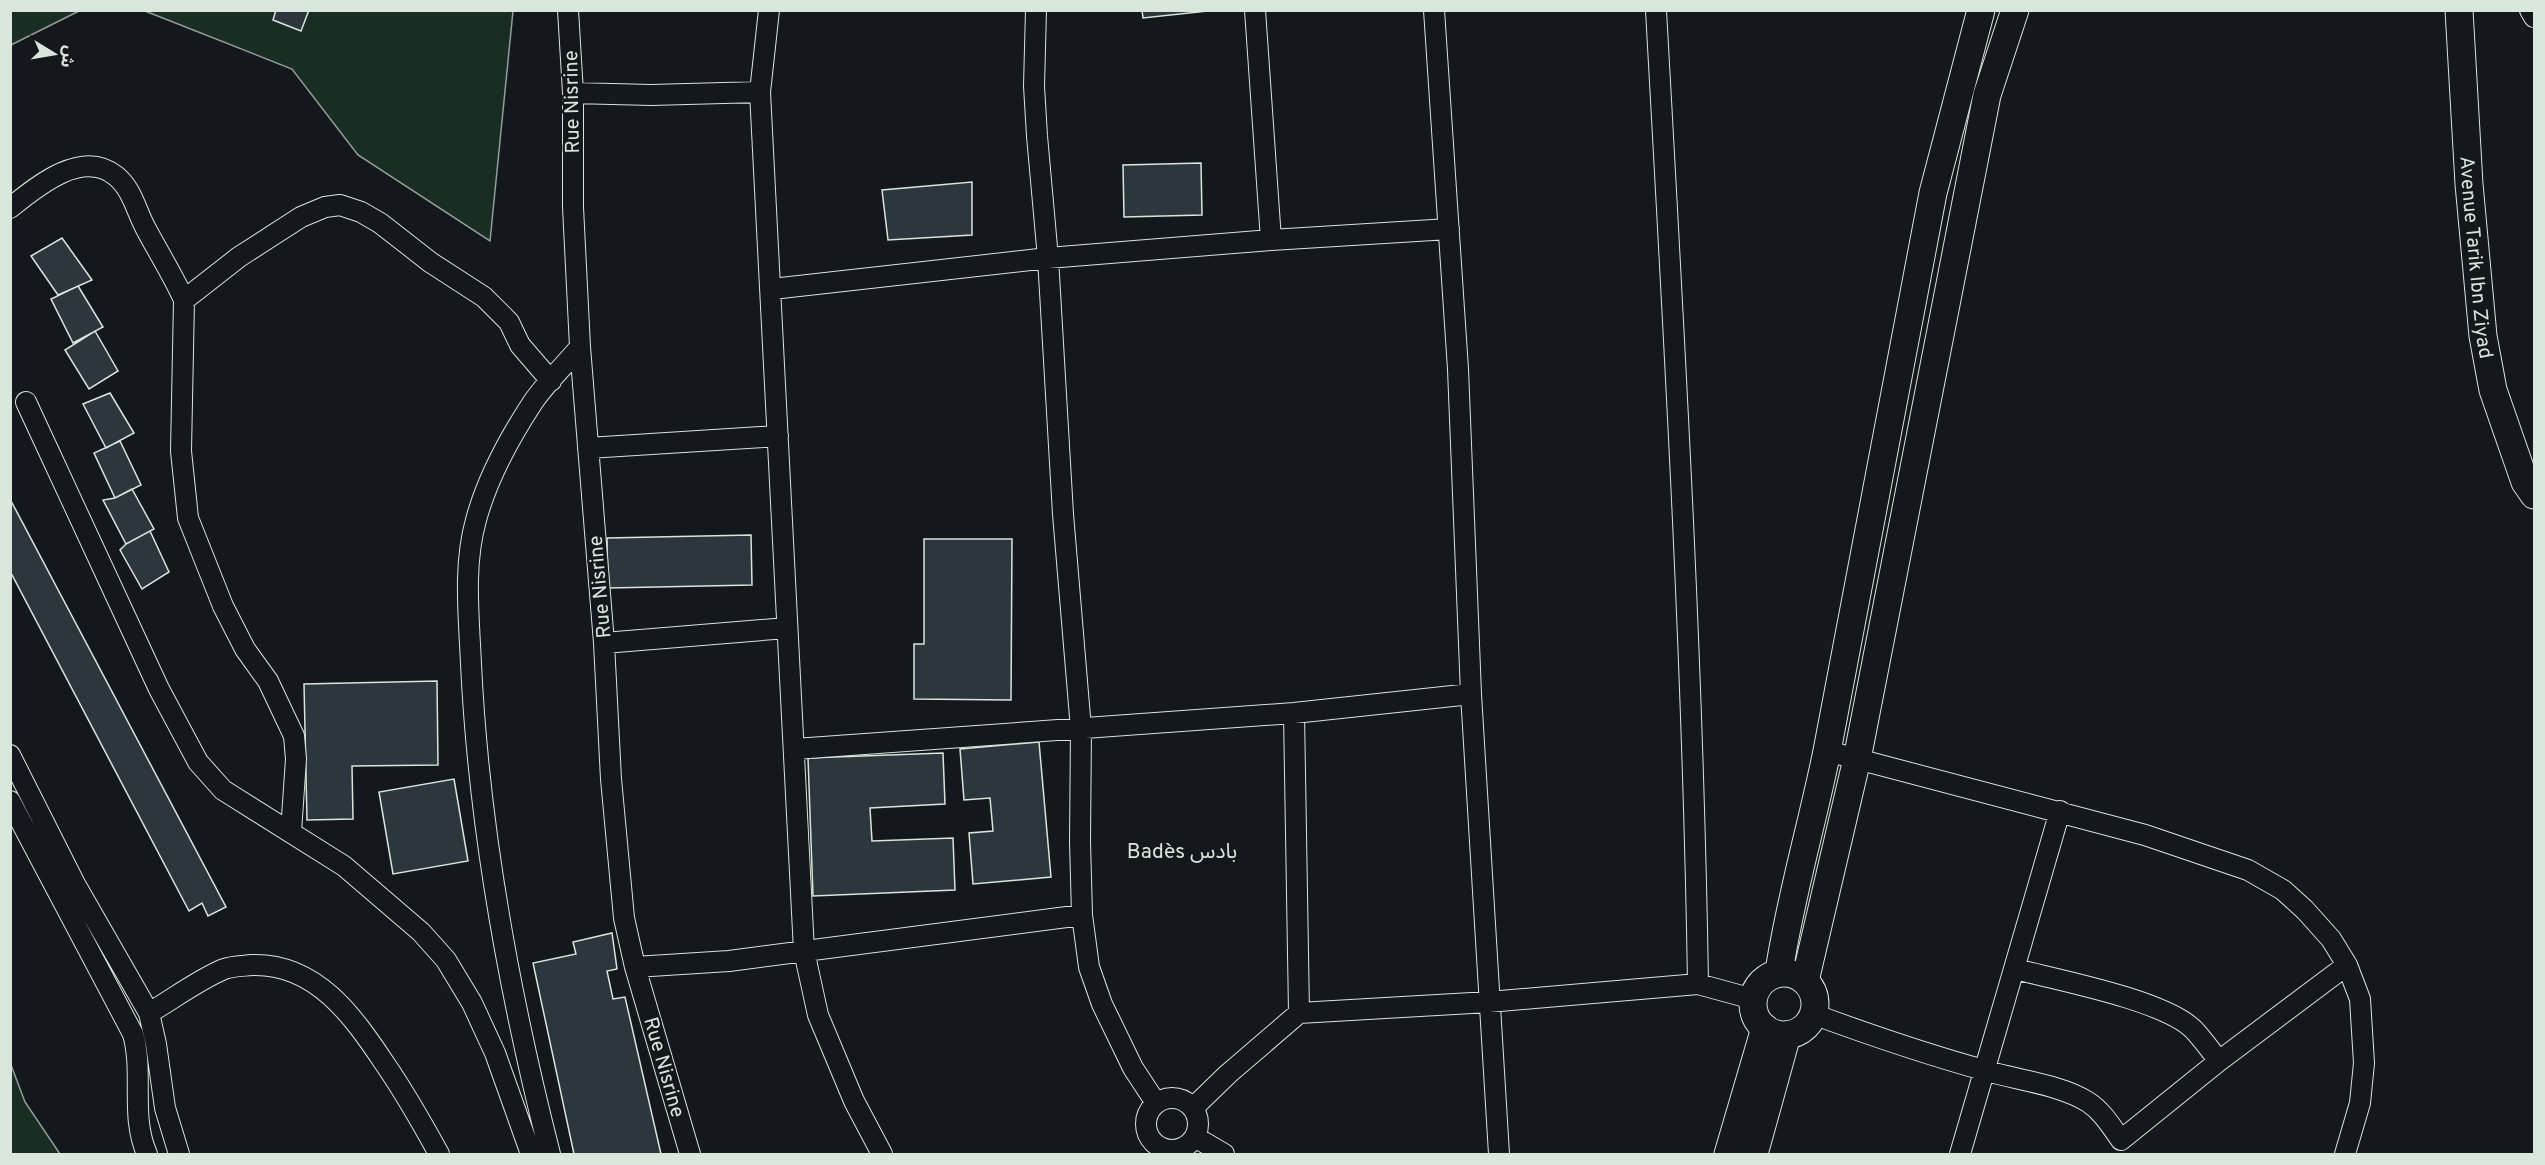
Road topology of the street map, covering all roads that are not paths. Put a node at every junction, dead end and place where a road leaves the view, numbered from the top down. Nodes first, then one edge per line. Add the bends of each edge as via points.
1 (568, 10) edge
2 (769, 10) edge
3 (1036, 10) edge
4 (1255, 10) edge
5 (1434, 10) edge
6 (1656, 10) edge
7 (1981, 10) edge
8 (2015, 10) edge
9 (2459, 10) edge
10 (2530, 10) edge
11 (2535, 17) edge
12 (760, 92) junction
13 (573, 93) junction
14 (10, 208) edge
15 (1449, 229) junction
16 (1271, 240) junction
17 (1048, 258) junction
18 (772, 289) junction
19 (184, 300) junction
20 (580, 347) junction
21 (551, 381) junction
22 (26, 402) dead end
23 (778, 436) junction
24 (588, 448) junction
25 (2535, 495) edge
26 (787, 628) junction
27 (604, 643) junction
28 (1471, 694) junction
29 (1294, 713) junction
30 (1081, 729) junction
31 (795, 749) junction
32 (1827, 750) junction
33 (10, 755) edge
34 (1857, 759) junction
35 (10, 801) edge
36 (2060, 811) junction
37 (291, 832) junction
38 (1082, 915) junction
39 (804, 951) junction
40 (2347, 965) junction
41 (635, 967) junction
42 (2015, 969) junction
43 (1779, 972) junction
44 (1805, 981) junction
45 (1698, 984) junction
46 (1753, 999) junction
47 (1489, 1002) junction
48 (149, 1013) junction
49 (1299, 1013) junction
50 (1814, 1014) junction
51 (1776, 1032) junction
52 (2219, 1061) junction
53 (1984, 1070) junction
54 (1156, 1103) junction
55 (1193, 1108) junction
56 (1195, 1137) junction
57 (2124, 1147) edge
58 (1156, 1151) edge
59 (881, 1154) edge
60 (147, 1155) edge
61 (179, 1155) edge
62 (439, 1155) edge
63 (531, 1155) edge
64 (550, 1155) edge
65 (690, 1155) edge
66 (1224, 1155) edge
67 (1499, 1155) edge
68 (1728, 1155) edge
69 (1754, 1155) edge
70 (1960, 1155) edge
71 (2345, 1155) edge

1 - 13 street, Rue Nisrine
2 - 12 street
3 - 17 street via 1035,106
4 - 16 street
5 - 15 street
6 - 45 street via 1688,606
7 - 32 street via 1933,193
8 - 34 street via 1987,94
9 - 25 street, Avenue Tarik Ibn Ziyad via 2483,336 2497,401 2525,482
10 - 11 street
12 - 13 street
12 - 18 street
13 - 20 street, Rue Nisrine via 573,207
14 - 19 street via 32,190 73,168 105,170 117,176 132,196
15 - 16 street
15 - 28 street
16 - 17 street
17 - 18 street
17 - 30 street
18 - 23 street
19 - 21 street via 239,257 301,217 325,207 340,206 380,223 484,297 509,322 520,345
19 - 37 street via 181,451 188,518 223,606 245,649 268,681 294,736
20 - 21 street
20 - 24 street, Rue Nisrine
21 - 64 street via 534,401 488,486 472,543 469,604 481,798 508,976
22 - 37 street via 186,744 223,790
23 - 24 street
23 - 26 street
24 - 27 street, Rue Nisrine
26 - 27 street
26 - 31 street
27 - 41 street, Rue Nisrine via 617,851 624,918
28 - 29 street
28 - 47 street
29 - 30 street
29 - 49 street
30 - 31 street
30 - 38 street
31 - 39 street
32 - 34 street
32 - 43 street
33 - 48 street via 75,884
34 - 36 street
34 - 44 street
35 - 60 street via 133,1034 140,1128
36 - 40 street via 2248,870 2283,890 2305,910 2331,939
36 - 42 street
37 - 63 street via 344,866 421,932 446,960 495,1053
38 - 39 street
38 - 54 street via 1089,967 1102,1004 1133,1068
39 - 41 street
39 - 59 street via 818,1015 849,1091
40 - 52 street
40 - 71 street via 2360,999 2364,1063 2360,1103
41 - 65 street, Rue Nisrine
42 - 52 street via 2166,1012 2192,1028
42 - 53 street
43 - 44 street via 1798,975
43 - 46 street via 1758,986
44 - 50 street via 1812,990
45 - 46 street
45 - 47 street
46 - 51 street via 1755,1015
47 - 49 street
47 - 67 street
48 - 61 street via 165,1107
48 - 62 street via 225,969 265,965 308,978 337,1000 358,1024 413,1106
49 - 55 street
50 - 51 street via 1803,1028
50 - 53 street
51 - 68 street
51 - 69 street
52 - 57 street
53 - 57 street via 2089,1102 2103,1115
53 - 70 street
54 - 55 street via 1176,1098
54 - 58 street via 1146,1121
55 - 56 street via 1198,1118
56 - 58 street via 1179,1150
56 - 66 street

